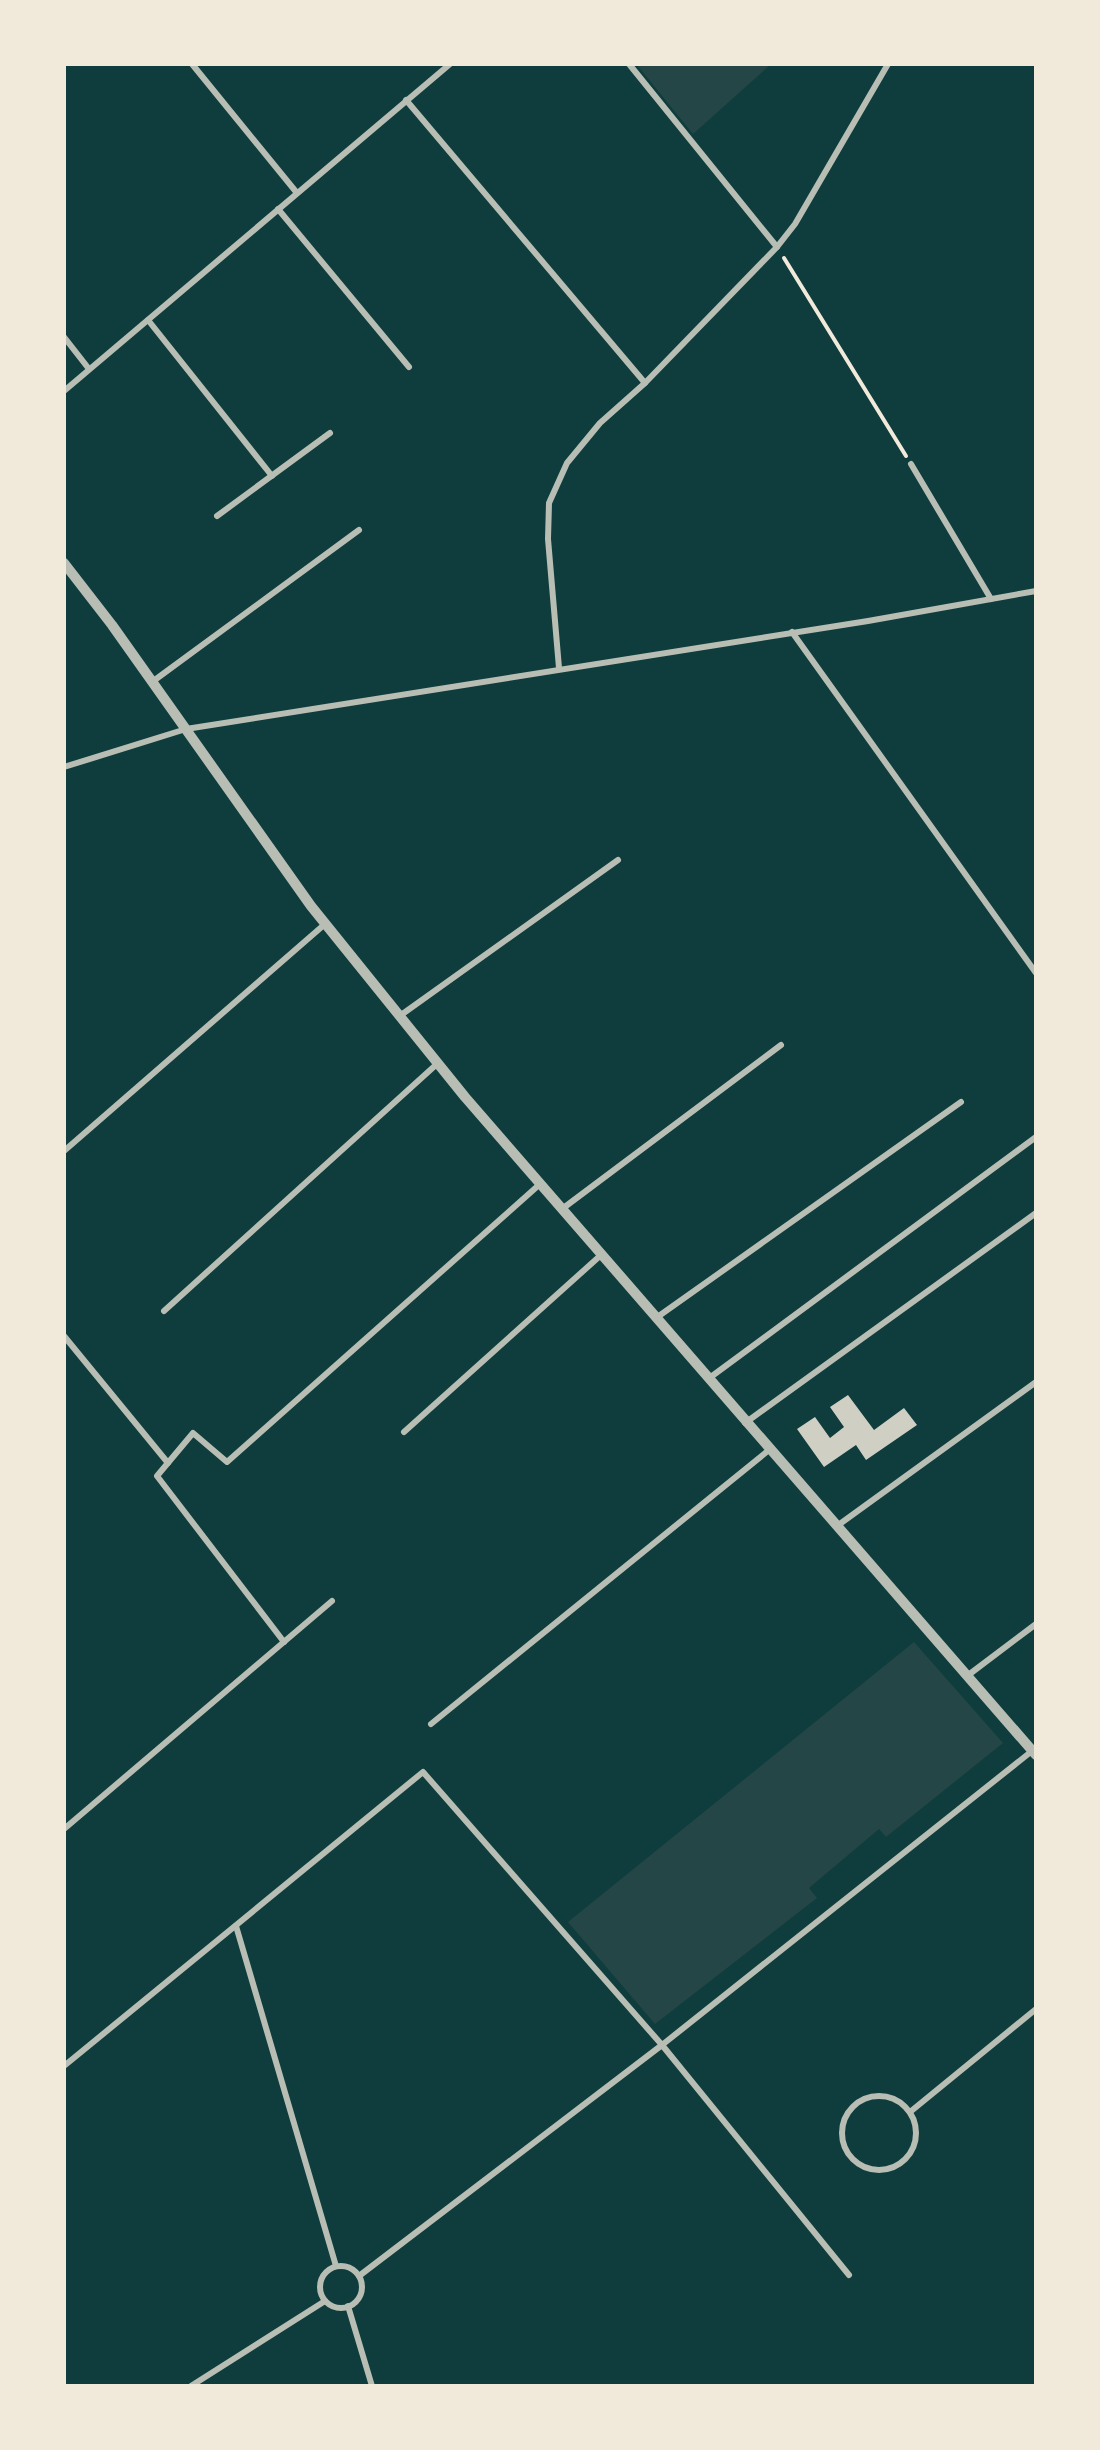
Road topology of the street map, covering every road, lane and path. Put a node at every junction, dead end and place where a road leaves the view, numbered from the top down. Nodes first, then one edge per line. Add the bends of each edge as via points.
1 (192, 64) edge
2 (450, 64) edge
3 (629, 64) edge
4 (888, 64) edge
5 (406, 100) junction
6 (297, 193) junction
7 (278, 209) junction
8 (777, 247) junction
9 (148, 320) junction
10 (64, 337) edge
11 (409, 367) dead end
12 (89, 369) junction
13 (645, 383) junction
14 (64, 391) edge
15 (330, 433) dead end
16 (911, 464) joint
17 (272, 476) junction
18 (217, 516) dead end
19 (359, 530) dead end
20 (64, 563) edge
21 (1035, 591) edge
22 (991, 599) junction
23 (792, 632) junction
24 (559, 668) junction
25 (152, 682) junction
26 (186, 729) junction
27 (64, 767) edge
28 (618, 860) dead end
29 (325, 924) junction
30 (1035, 973) edge
31 (401, 1015) junction
32 (781, 1045) dead end
33 (438, 1064) junction
34 (961, 1102) dead end
35 (1035, 1137) edge
36 (64, 1151) edge
37 (540, 1184) junction
38 (561, 1209) junction
39 (1035, 1213) edge
40 (601, 1255) junction
41 (164, 1311) dead end
42 (655, 1318) junction
43 (64, 1336) edge
44 (707, 1379) junction
45 (1035, 1382) edge
46 (745, 1423) junction
47 (404, 1432) dead end
48 (769, 1450) junction
49 (168, 1463) junction
50 (836, 1526) junction
51 (332, 1601) dead end
52 (1035, 1624) edge
53 (284, 1642) junction
54 (968, 1676) junction
55 (431, 1724) dead end
56 (1034, 1753) edge
57 (64, 1829) edge
58 (236, 1926) junction
59 (1035, 2009) edge
60 (662, 2045) junction
61 (64, 2066) edge
62 (910, 2112) junction
63 (336, 2266) junction
64 (359, 2276) junction
65 (849, 2276) dead end
66 (325, 2301) junction
67 (348, 2306) junction
68 (191, 2385) edge
69 (372, 2385) edge

1 - 6 street
2 - 5 street
3 - 8 street
4 - 8 street via 795,224
5 - 6 street
5 - 13 street
6 - 7 street
7 - 9 street
7 - 11 street
8 - 13 street
8 - 16 path
9 - 12 street
9 - 17 street
10 - 12 street
12 - 14 street
13 - 24 street via 584,440 567,463 549,504 548,539
15 - 17 street
16 - 22 street
17 - 18 street
19 - 25 street
20 - 25 street
21 - 22 street
22 - 23 street
23 - 24 street
23 - 30 street
24 - 26 street
25 - 26 street
26 - 27 street
26 - 29 street
28 - 31 street
29 - 31 street
29 - 36 street
31 - 33 street
32 - 38 street
33 - 37 street
33 - 41 street
34 - 42 street
35 - 44 street
37 - 38 street
37 - 49 street via 227,1462 193,1433
38 - 40 street
39 - 46 street
40 - 42 street
40 - 47 street
42 - 44 street
43 - 49 street
44 - 46 street
45 - 50 street
46 - 48 street
48 - 50 street
48 - 55 street
49 - 53 street via 157,1476
50 - 54 street
51 - 53 street
52 - 54 street
53 - 57 street
54 - 56 street
56 - 60 street
58 - 60 street via 423,1772
58 - 61 street
58 - 63 street
59 - 62 street
60 - 64 street
60 - 65 street
62 - 62 street via 901,2103 878,2096 855,2104 842,2131 845,2149 862,2166 886,2170 907,2158 916,2135
63 - 64 street via 348,2267
63 - 66 street via 320,2281
64 - 67 street via 360,2296
66 - 67 street via 337,2308
66 - 68 street
67 - 69 street

